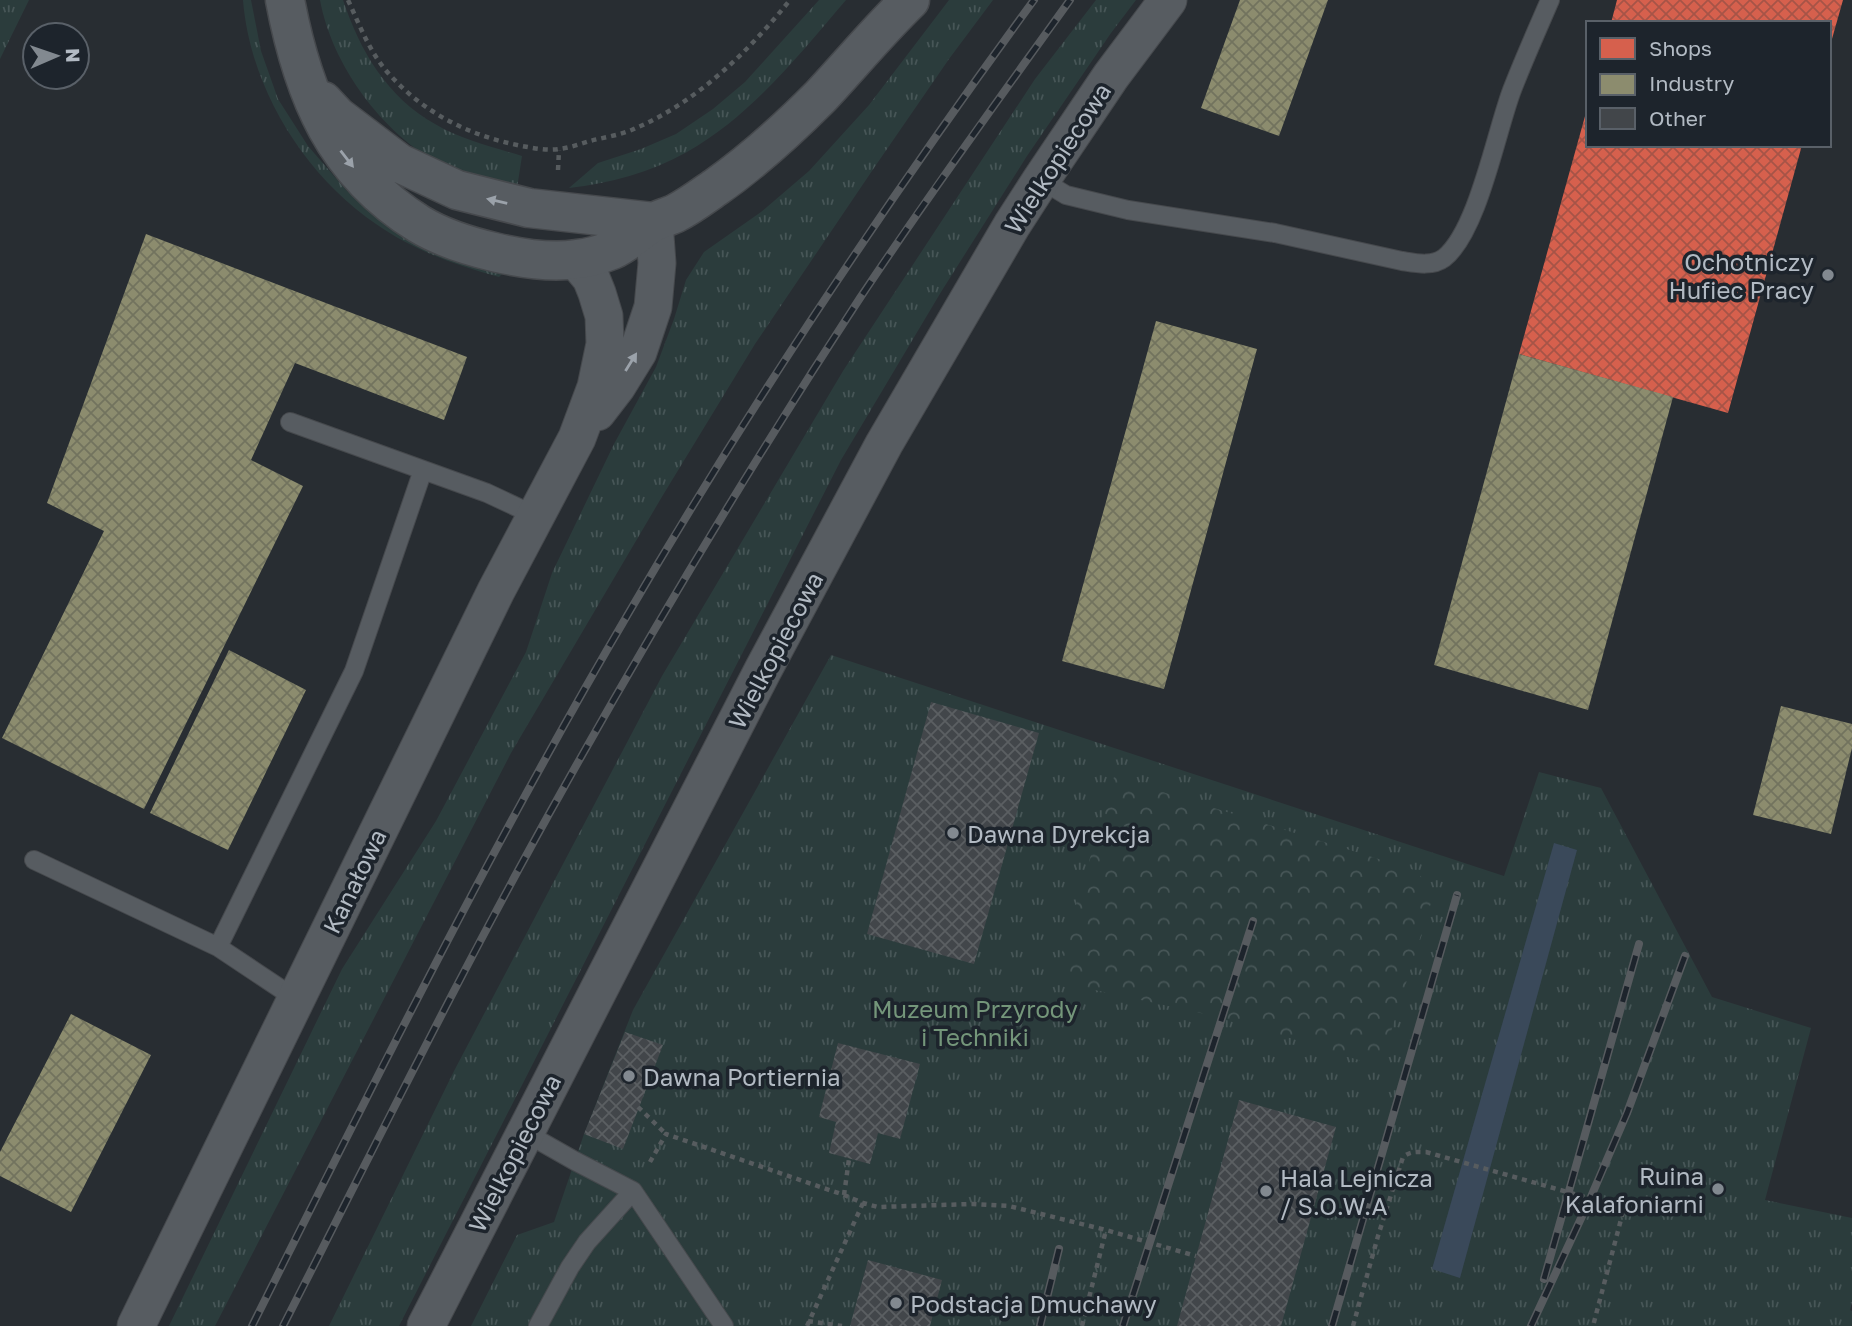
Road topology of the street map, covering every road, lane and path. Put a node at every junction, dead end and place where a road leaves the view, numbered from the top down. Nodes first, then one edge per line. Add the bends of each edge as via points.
1 (285, 0) edge
2 (348, 0) edge
3 (790, 0) edge
4 (1168, 0) edge
5 (1550, 0) edge
6 (899, 7) edge
7 (305, 77) junction
8 (1041, 180) junction
9 (654, 222) junction
10 (576, 260) junction
11 (604, 316) junction
12 (290, 422) dead end
13 (577, 438) junction
14 (423, 470) junction
15 (536, 516) junction
16 (34, 860) dead end
17 (218, 947) junction
18 (296, 999) junction
19 (638, 1107) dead end
20 (524, 1132) junction
21 (666, 1134) junction
22 (849, 1159) dead end
23 (634, 1191) junction
24 (844, 1195) junction
25 (863, 1203) junction
26 (1107, 1230) junction
27 (1196, 1256) dead end
28 (807, 1323) edge
29 (136, 1326) edge
30 (426, 1326) edge
31 (538, 1326) edge
32 (724, 1326) edge
33 (842, 1326) edge
34 (1083, 1326) edge
35 (1353, 1326) edge
36 (1592, 1326) edge

1 - 7 street
2 - 3 path via 368,45 388,74 418,102 446,121 493,141 559,150 635,129 666,113 730,65
4 - 8 street, Wielkopiecowa
5 - 8 lane via 1512,91 1473,214 1442,260 1423,264 1402,261 1275,233 1128,210 1066,195
6 - 9 street via 819,97 756,156 698,199
9 -> 7 street via 529,208 457,190 399,163 337,116
7 -> 10 street via 344,156 370,187 401,213 460,243 523,257
8 - 20 street, Wielkopiecowa via 884,444
9 - 10 street via 614,249
9 - 11 street, Kanałowa via 623,260
13 -> 9 street, Kanałowa via 638,352 653,307
10 - 11 street, Kanałowa via 591,278
11 - 13 street, Kanałowa via 606,344
12 - 14 lane
13 - 15 street, Kanałowa
14 - 15 lane
14 - 17 lane via 354,671
15 - 18 street, Kanałowa
16 - 17 lane
17 - 18 lane
18 - 29 street, Kanałowa
19 - 21 path
20 - 23 lane
20 - 30 street, Wielkopiecowa
21 - 23 path
21 - 24 path
22 - 24 path
23 - 31 lane via 587,1242
23 - 32 lane
24 - 25 path
25 - 26 path via 878,1207 1009,1206
25 - 28 path
26 - 27 path
26 - 34 path
28 - 33 path
35 - 36 path via 1403,1157 1415,1151 1624,1208

